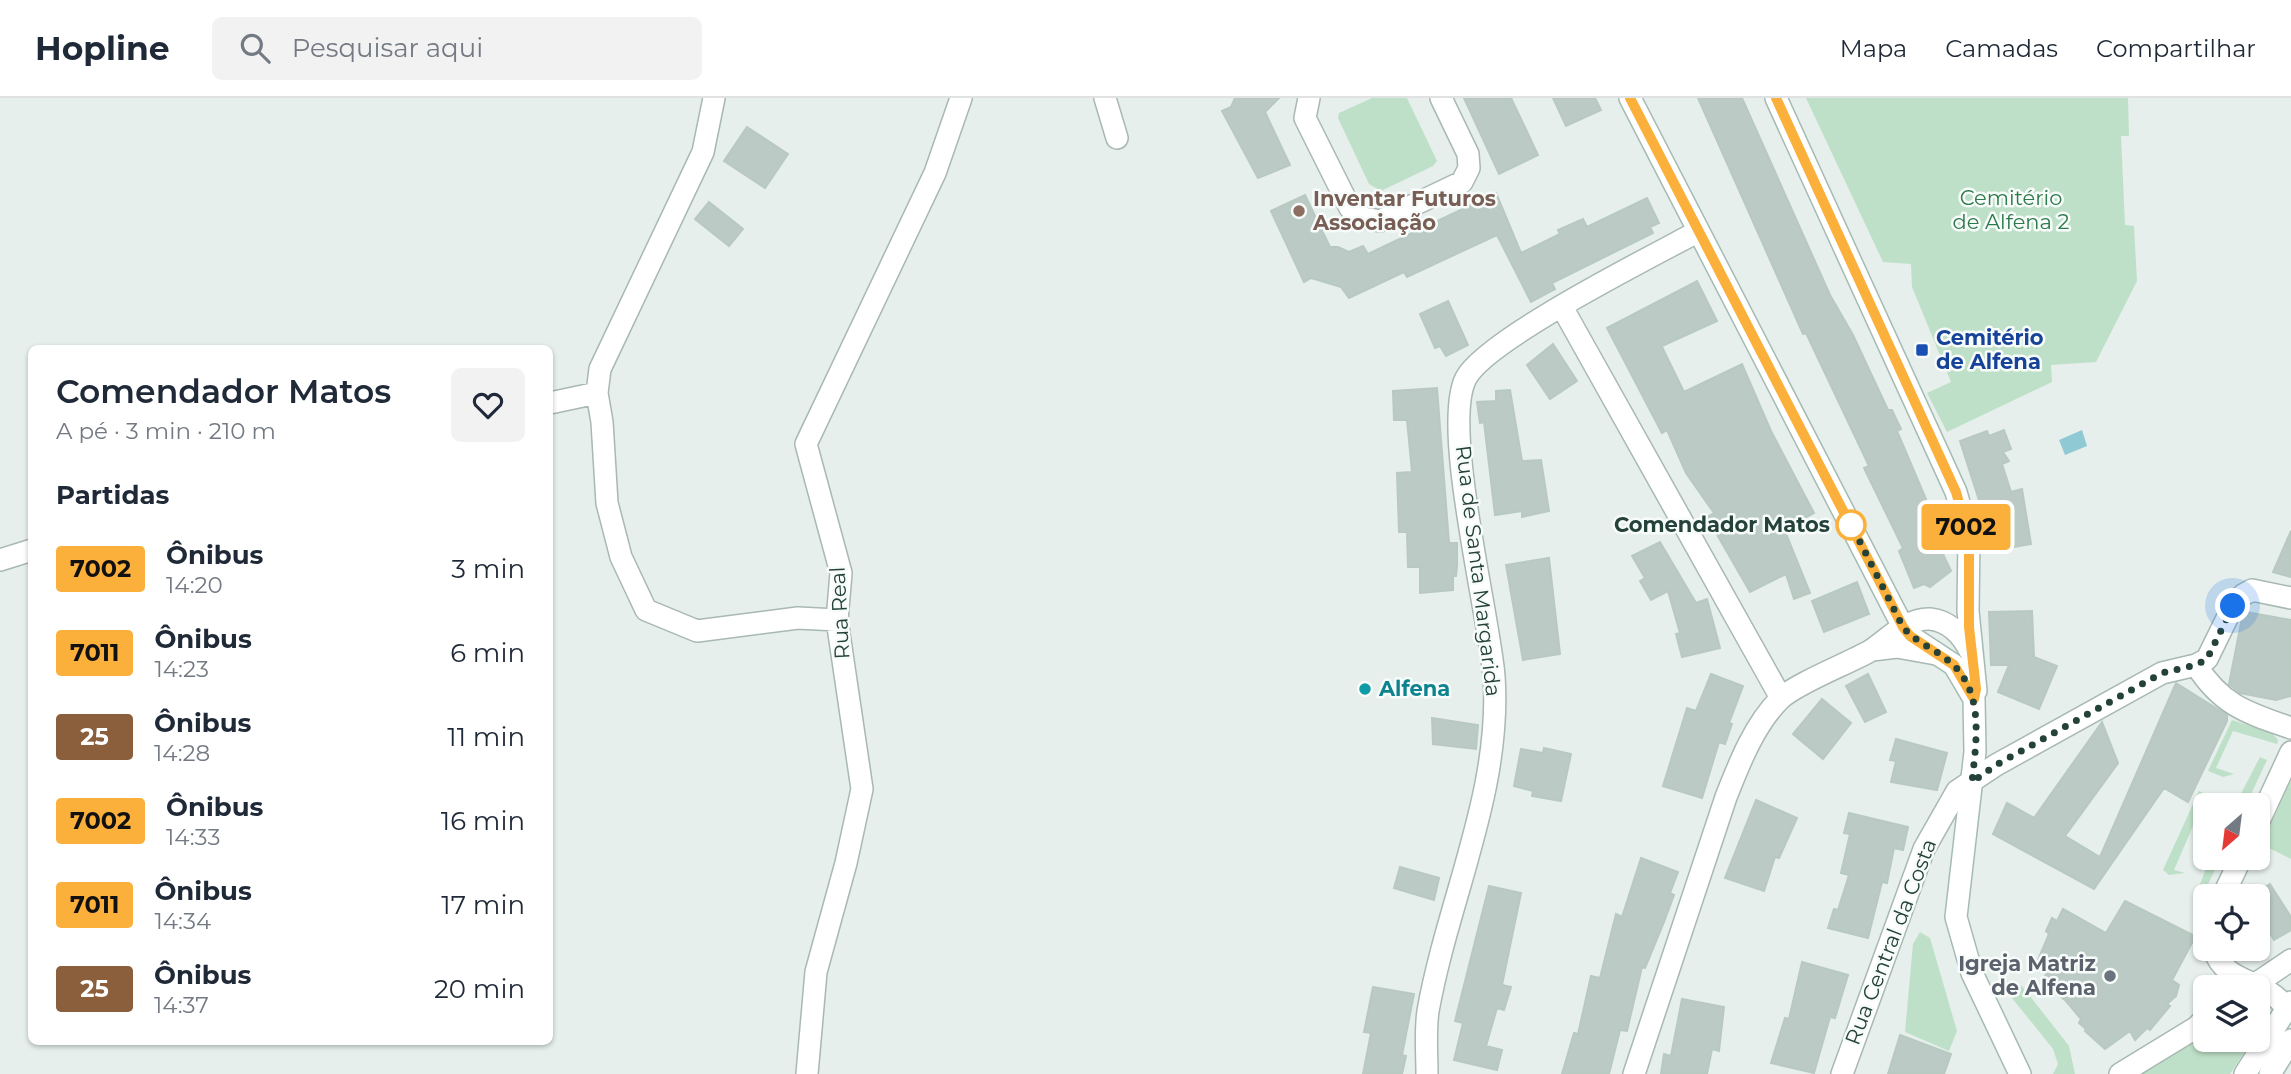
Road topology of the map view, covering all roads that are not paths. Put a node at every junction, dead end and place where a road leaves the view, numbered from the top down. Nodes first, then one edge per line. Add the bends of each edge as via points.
1 (714, 98) edge
2 (961, 98) edge
3 (1105, 98) edge
4 (1309, 98) edge
5 (1441, 98) edge
6 (1630, 98) edge
7 (1776, 98) edge
8 (1117, 138) dead end
9 (1697, 232) junction
10 (1562, 307) junction
11 (597, 393) junction
12 (553, 402) edge
13 (28, 551) edge
14 (0, 560) edge
15 (2291, 598) edge
16 (1968, 611) junction
17 (837, 620) junction
18 (1903, 627) junction
19 (1958, 633) junction
20 (1920, 647) junction
21 (1870, 651) junction
22 (1970, 651) junction
23 (2196, 665) junction
24 (1781, 698) junction
25 (1974, 699) junction
26 (2291, 728) edge
27 (2291, 752) edge
28 (1972, 782) junction
29 (2270, 797) edge
30 (2291, 960) edge
31 (2269, 975) edge
32 (2270, 991) edge
33 (2287, 1009) edge
34 (2193, 1029) edge
35 (2290, 1041) edge
36 (2291, 1069) edge
37 (807, 1074) edge
38 (1427, 1074) edge
39 (1634, 1074) edge
40 (1842, 1074) edge
41 (2020, 1074) edge
42 (2120, 1074) edge
43 (2245, 1074) edge
44 (2256, 1074) edge
45 (2270, 1074) edge

1 - 11 street via 703,152 600,369
2 - 17 street, Rua Real via 935,173 806,444 841,572
3 - 8 street
4 - 5 street via 1305,118 1350,208 1364,218 1380,221 1462,182 1469,168 1468,154
6 - 9 street
7 - 16 street via 1956,492 1969,538
9 - 10 street, Rua de Santa Margarida
9 - 18 street
10 - 24 street
10 - 38 street, Rua de Santa Margarida via 1485,357 1466,379 1461,398 1466,492 1494,673 1496,716 1489,770 1428,1013
11 - 12 street
11 - 17 street via 607,503 621,557 646,610 697,631 798,618
13 - 14 street
15 - 23 street via 2252,590 2243,595 2207,659
16 - 19 street
16 - 22 street
17 - 37 street, Rua Real via 862,789 816,972
18 - 19 street via 1928,619 1944,622
18 - 20 street
18 - 21 street
19 - 20 street via 1939,645
19 - 22 street
20 - 21 street
20 - 25 street via 1948,660
21 - 24 street
22 - 25 street
23 - 26 street via 2236,709
23 - 28 street, Rua Central da Costa via 2162,673
24 - 39 street via 1744,753 1726,797
25 - 28 street
27 - 29 street
28 - 40 street, Rua Central da Costa via 1957,791 1924,849
28 - 41 street via 1956,917 1972,973
30 - 31 street
32 - 33 street
33 - 43 street
33 - 44 street via 2283,1027
34 - 42 street
35 - 36 street
35 - 45 street

